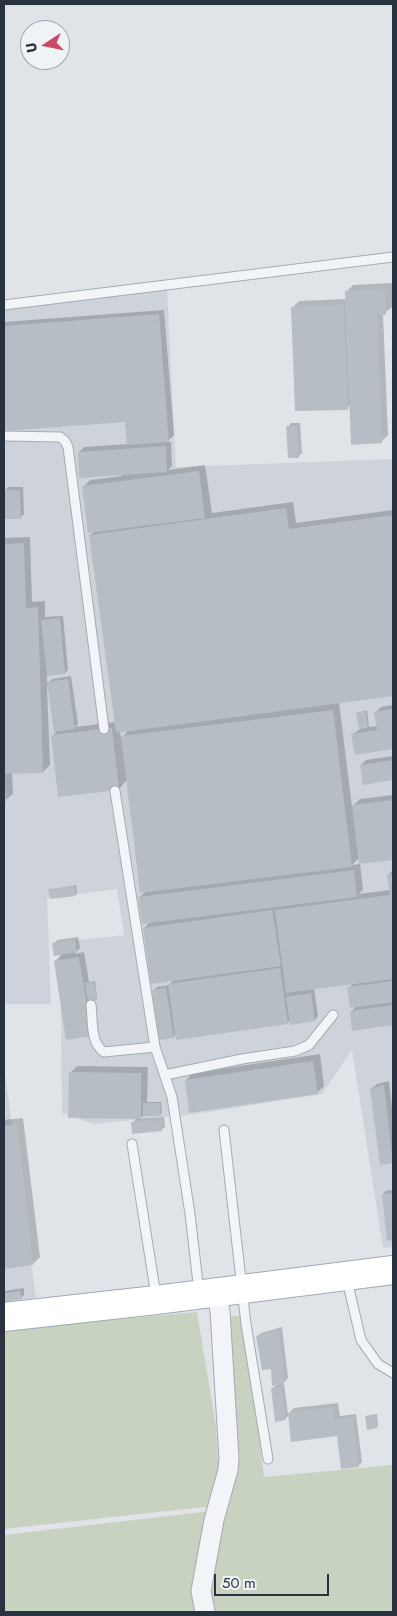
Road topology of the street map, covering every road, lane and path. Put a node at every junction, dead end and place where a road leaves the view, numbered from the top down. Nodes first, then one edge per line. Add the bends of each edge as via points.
1 (393, 256) edge
2 (4, 305) edge
3 (4, 436) edge
4 (104, 729) dead end
5 (115, 791) dead end
6 (91, 1005) dead end
7 (334, 1015) dead end
8 (155, 1047) junction
9 (165, 1075) junction
10 (224, 1130) dead end
11 (132, 1144) dead end
12 (393, 1270) edge
13 (346, 1276) junction
14 (219, 1292) junction
15 (156, 1300) junction
16 (4, 1317) edge
17 (393, 1374) edge
18 (268, 1459) dead end
19 (205, 1612) edge

1 - 2 lane
3 - 4 lane via 60,437 68,447
5 - 8 lane
6 - 8 lane via 95,1041 104,1052
7 - 9 lane via 309,1045 295,1051
8 - 9 lane
9 - 14 lane via 172,1097 190,1214
10 - 14 lane
11 - 15 lane
12 - 13 main road
13 - 14 main road
13 - 17 lane via 361,1340 378,1364
14 - 15 main road
14 - 18 lane via 246,1324
14 - 19 street via 229,1458 201,1591
15 - 16 main road

